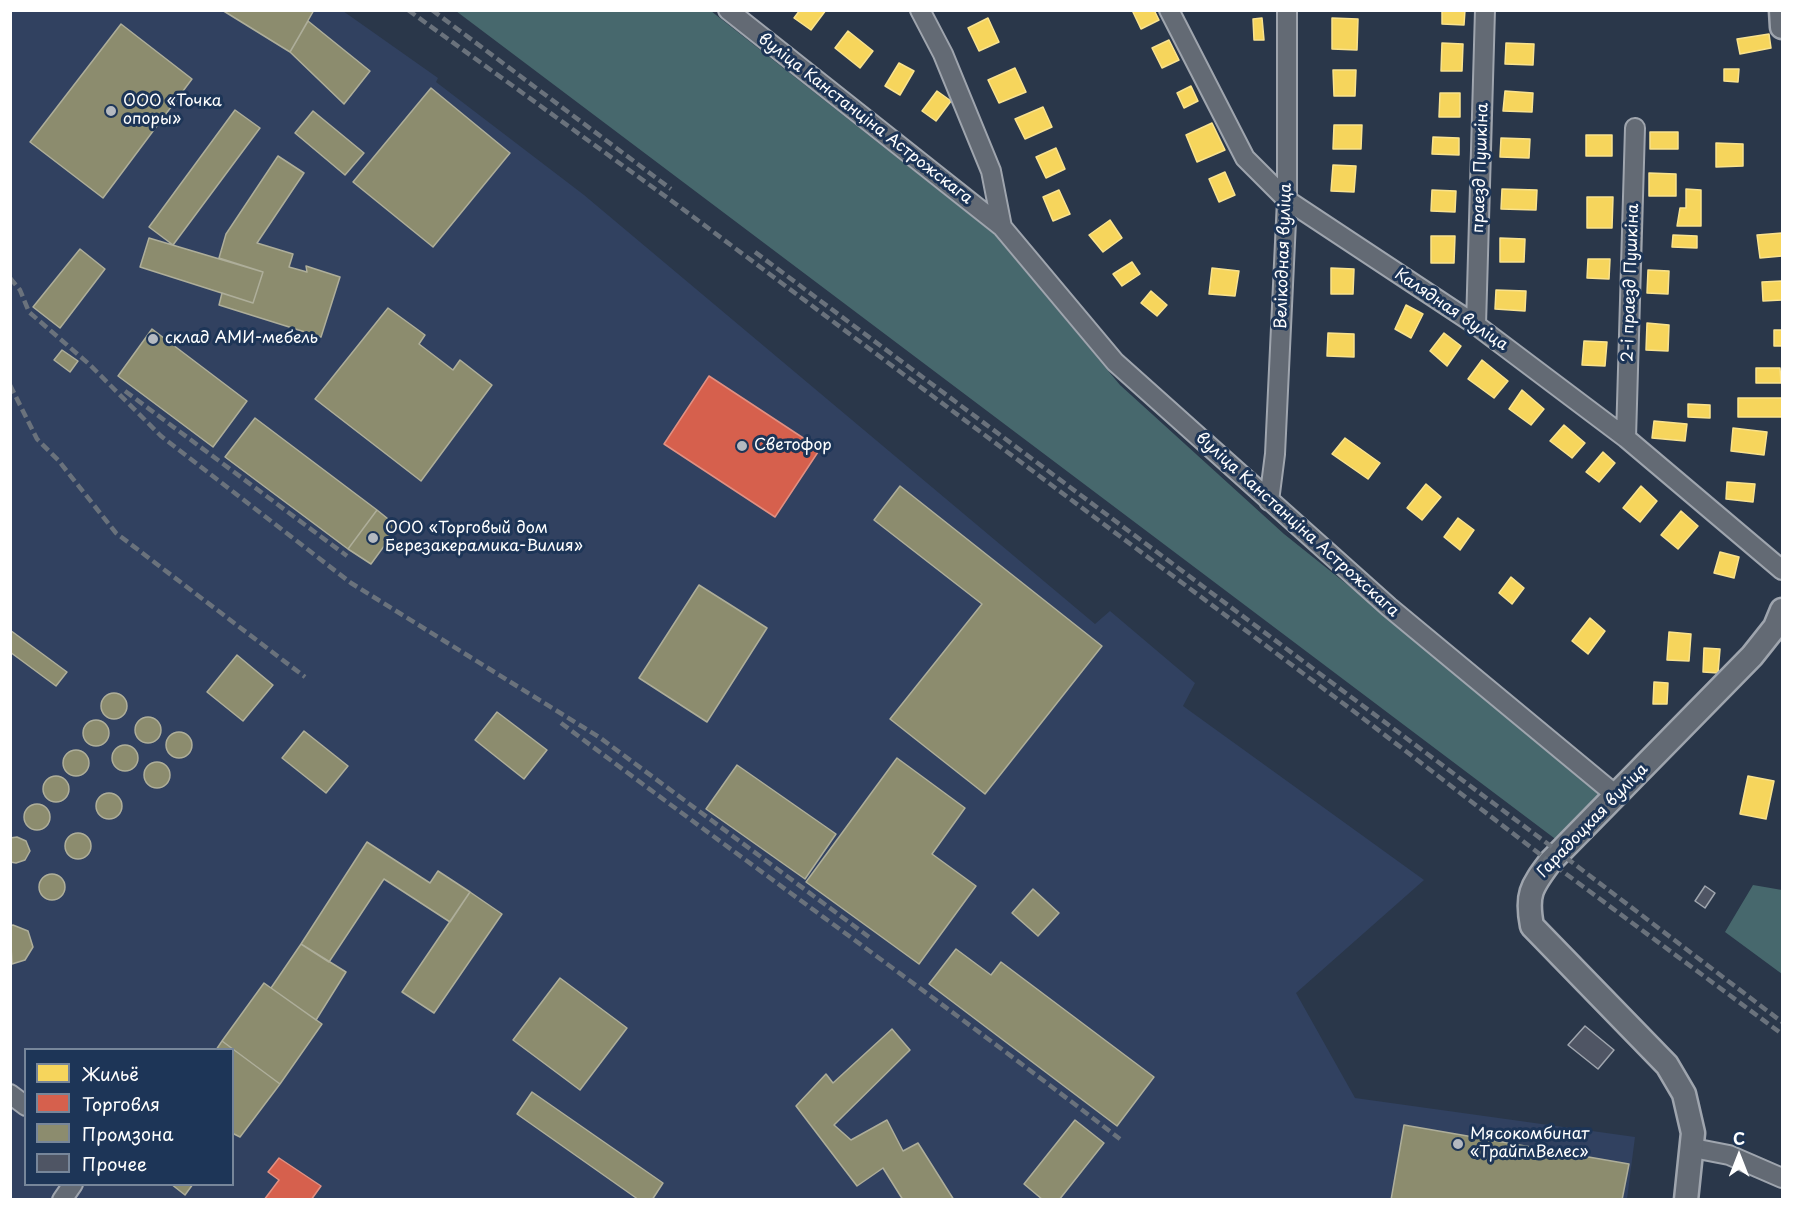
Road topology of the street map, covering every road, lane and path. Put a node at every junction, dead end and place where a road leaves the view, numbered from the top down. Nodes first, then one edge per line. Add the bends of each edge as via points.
1 (728, 10) edge
2 (920, 10) edge
3 (1169, 10) edge
4 (1287, 10) edge
5 (1485, 10) edge
6 (1781, 10) edge
7 (1782, 27) edge
8 (1635, 128) dead end
9 (1287, 200) junction
10 (1002, 226) junction
11 (1476, 325) junction
12 (1626, 438) junction
13 (1269, 501) junction
14 (1782, 570) edge
15 (1782, 610) edge
16 (1617, 796) junction
17 (10, 1094) edge
18 (24, 1104) edge
19 (1693, 1148) junction
20 (1782, 1178) edge
21 (72, 1186) edge
22 (62, 1200) edge
23 (1686, 1200) edge

1 - 10 street, вуліца Канстанціна Астрожскага
2 - 10 street, вуліца Канстанціна Астрожскага via 943,54 991,171
3 - 9 street, Калядная вуліца via 1245,158
4 - 9 street, Велікодная вуліца
5 - 11 street, праезд Пушкіна
6 - 7 street
8 - 12 street, 2-і праезд Пушкіна
9 - 11 street, Калядная вуліца
9 - 13 street, Велікодная вуліца via 1275,454
10 - 13 street, вуліца Канстанціна Астрожскага via 1115,362
11 - 12 street, Калядная вуліца
12 - 14 street, Калядная вуліца
13 - 16 street, вуліца Канстанціна Астрожскага via 1389,607
15 - 16 street, Гарадоцкая вуліца via 1775,627 1752,657
16 - 19 street, Гарадоцкая вуліца via 1533,884 1529,907 1532,926 1667,1065 1689,1109
17 - 18 street
19 - 20 street via 1729,1155
19 - 23 street, Гарадоцкая вуліца
21 - 22 street

